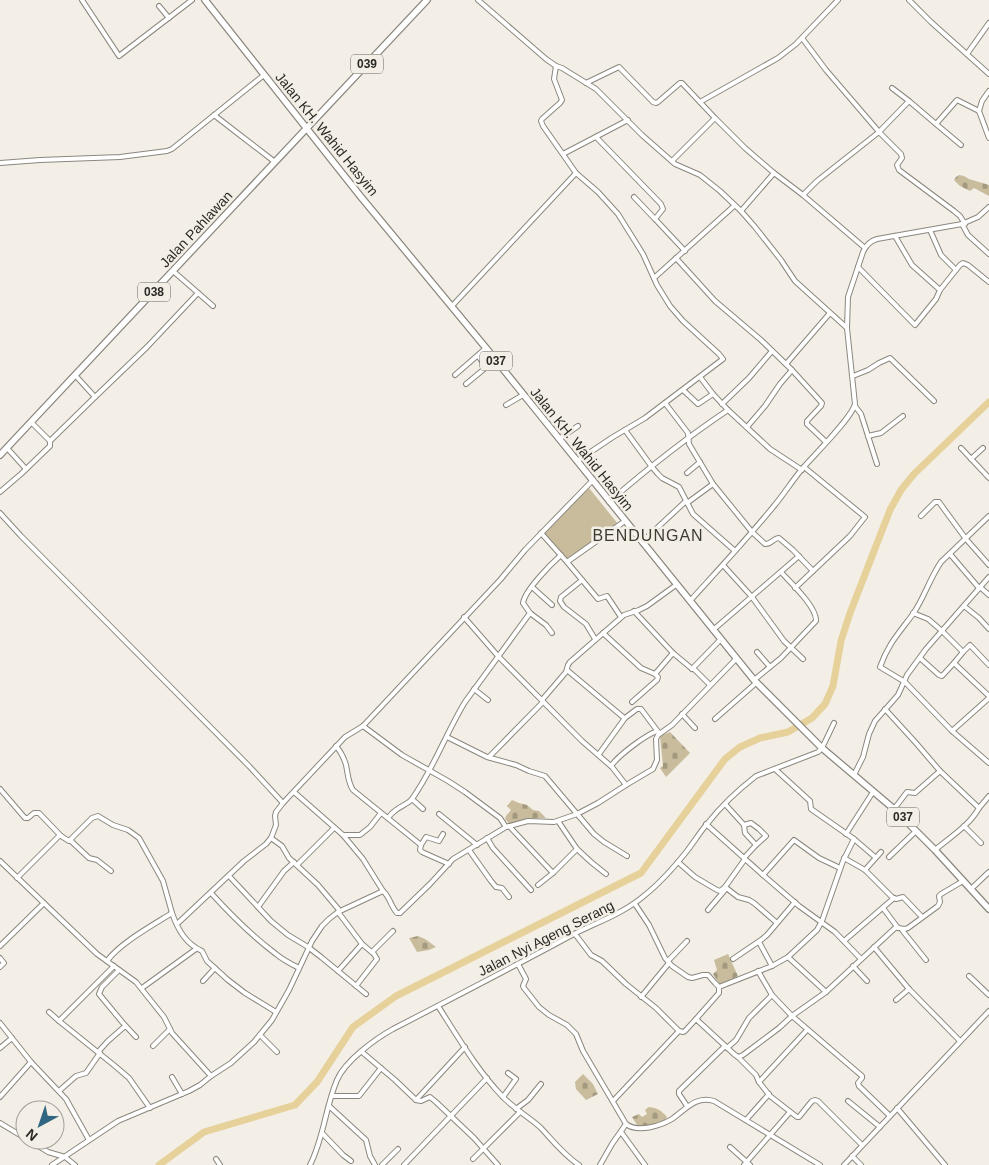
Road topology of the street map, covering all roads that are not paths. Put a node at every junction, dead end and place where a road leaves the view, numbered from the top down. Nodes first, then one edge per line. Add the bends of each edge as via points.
1 (82, 0) edge
2 (192, 0) edge
3 (205, 0) edge
4 (427, 0) edge
5 (478, 0) edge
6 (838, 0) edge
7 (910, 0) edge
8 (159, 6) dead end
9 (169, 18) junction
10 (989, 23) edge
11 (802, 38) junction
12 (967, 54) junction
13 (556, 66) junction
14 (989, 74) edge
15 (260, 79) junction
16 (586, 83) junction
17 (892, 88) dead end
18 (989, 91) edge
19 (700, 102) junction
20 (909, 102) junction
21 (979, 111) junction
22 (214, 115) junction
23 (714, 118) junction
24 (628, 120) junction
25 (936, 124) junction
26 (306, 128) junction
27 (879, 132) junction
28 (596, 137) junction
29 (989, 138) edge
30 (961, 144) dead end
31 (563, 154) junction
32 (672, 161) junction
33 (275, 162) junction
34 (0, 163) edge
35 (576, 172) junction
36 (774, 174) junction
37 (803, 195) junction
38 (634, 197) dead end
39 (734, 206) junction
40 (989, 207) edge
41 (741, 211) junction
42 (655, 219) junction
43 (963, 224) junction
44 (930, 230) junction
45 (895, 236) junction
46 (865, 248) junction
47 (685, 251) junction
48 (989, 254) edge
49 (676, 258) junction
50 (858, 267) junction
51 (956, 270) junction
52 (176, 273) junction
53 (654, 278) junction
54 (989, 282) edge
55 (940, 290) junction
56 (198, 293) junction
57 (213, 306) dead end
58 (452, 306) junction
59 (830, 313) junction
60 (847, 328) junction
61 (486, 348) junction
62 (772, 351) junction
63 (478, 356) junction
64 (495, 360) junction
65 (786, 364) junction
66 (487, 367) junction
67 (792, 370) junction
68 (455, 374) dead end
69 (75, 375) junction
70 (700, 376) junction
71 (852, 376) junction
72 (466, 384) dead end
73 (683, 390) junction
74 (713, 394) junction
75 (523, 395) junction
76 (95, 397) junction
77 (934, 400) dead end
78 (665, 403) junction
79 (722, 404) junction
80 (506, 405) dead end
81 (855, 406) junction
82 (728, 410) junction
83 (903, 416) dead end
84 (31, 422) junction
85 (578, 426) dead end
86 (747, 427) junction
87 (625, 430) junction
88 (868, 436) junction
89 (688, 438) junction
90 (558, 439) junction
91 (50, 442) junction
92 (826, 442) junction
93 (7, 448) junction
94 (961, 448) dead end
95 (983, 448) dead end
96 (0, 455) edge
97 (972, 459) junction
98 (577, 461) junction
99 (700, 462) junction
100 (877, 464) dead end
101 (652, 467) junction
102 (803, 468) junction
103 (26, 469) junction
104 (687, 473) dead end
105 (989, 478) edge
106 (592, 481) junction
107 (713, 484) junction
108 (0, 492) edge
109 (610, 502) junction
110 (686, 502) junction
111 (0, 513) edge
112 (921, 516) dead end
113 (989, 516) edge
114 (625, 521) junction
115 (752, 532) junction
116 (541, 533) junction
117 (966, 539) junction
118 (642, 542) junction
119 (735, 551) junction
120 (950, 554) junction
121 (562, 555) junction
122 (799, 556) junction
123 (567, 562) junction
124 (723, 565) junction
125 (989, 565) edge
126 (813, 571) junction
127 (781, 572) junction
128 (989, 577) edge
129 (582, 580) junction
130 (676, 585) junction
131 (532, 587) junction
132 (980, 587) junction
133 (795, 588) junction
134 (989, 595) edge
135 (752, 597) junction
136 (690, 601) junction
137 (552, 605) dead end
138 (964, 606) junction
139 (634, 611) junction
140 (530, 613) junction
141 (913, 613) junction
142 (464, 617) junction
143 (621, 617) junction
144 (989, 629) edge
145 (713, 630) junction
146 (942, 631) junction
147 (552, 633) dead end
148 (603, 633) junction
149 (595, 639) junction
150 (720, 639) junction
151 (791, 648) junction
152 (673, 652) junction
153 (757, 652) dead end
154 (963, 652) junction
155 (498, 656) junction
156 (920, 658) junction
157 (736, 659) junction
158 (803, 659) dead end
159 (954, 663) junction
160 (989, 665) edge
161 (770, 667) junction
162 (692, 669) junction
163 (567, 670) junction
164 (655, 674) junction
165 (755, 682) junction
166 (905, 682) junction
167 (710, 685) junction
168 (474, 689) junction
169 (989, 697) edge
170 (488, 700) dead end
171 (542, 701) junction
172 (632, 702) dead end
173 (885, 709) junction
174 (682, 714) junction
175 (625, 718) junction
176 (715, 719) dead end
177 (834, 723) dead end
178 (363, 726) junction
179 (695, 728) dead end
180 (952, 731) junction
181 (658, 732) junction
182 (447, 737) junction
183 (336, 746) junction
184 (822, 748) junction
185 (599, 754) junction
186 (489, 757) junction
187 (989, 764) edge
188 (611, 766) junction
189 (775, 769) junction
190 (430, 771) junction
191 (940, 771) junction
192 (854, 775) junction
193 (626, 785) junction
194 (0, 789) edge
195 (294, 792) junction
196 (873, 792) junction
197 (989, 796) edge
198 (412, 800) junction
199 (283, 802) junction
200 (725, 804) junction
201 (979, 808) junction
202 (423, 809) dead end
203 (894, 809) junction
204 (381, 813) junction
205 (439, 814) dead end
206 (577, 814) junction
207 (388, 818) junction
208 (558, 821) junction
209 (706, 824) junction
210 (744, 825) junction
211 (507, 826) junction
212 (964, 826) junction
213 (334, 828) junction
214 (916, 831) junction
215 (443, 834) dead end
216 (846, 834) junction
217 (343, 835) junction
218 (61, 836) junction
219 (272, 838) junction
220 (487, 838) junction
221 (854, 839) junction
222 (70, 840) junction
223 (981, 843) dead end
224 (421, 845) junction
225 (477, 845) junction
226 (756, 845) junction
227 (577, 849) junction
228 (468, 850) junction
229 (935, 850) junction
230 (881, 852) dead end
231 (626, 856) dead end
232 (875, 857) junction
233 (889, 857) dead end
234 (844, 858) junction
235 (745, 859) junction
236 (0, 861) edge
237 (294, 862) junction
238 (678, 862) junction
239 (449, 864) junction
240 (298, 865) junction
241 (840, 868) junction
242 (865, 870) junction
243 (110, 871) dead end
244 (989, 872) edge
245 (553, 873) junction
246 (606, 874) dead end
247 (763, 875) junction
248 (229, 876) junction
249 (17, 878) junction
250 (963, 881) junction
251 (538, 885) dead end
252 (725, 888) junction
253 (971, 889) junction
254 (531, 890) dead end
255 (383, 891) junction
256 (211, 893) junction
257 (509, 897) dead end
258 (894, 898) junction
259 (795, 902) junction
260 (44, 903) junction
261 (635, 904) junction
262 (258, 907) junction
263 (883, 908) junction
264 (989, 908) edge
265 (708, 910) dead end
266 (339, 911) junction
267 (172, 913) junction
268 (922, 917) junction
269 (822, 922) junction
270 (777, 923) junction
271 (177, 924) junction
272 (900, 929) junction
273 (394, 931) dead end
274 (575, 934) junction
275 (687, 941) dead end
276 (844, 941) junction
277 (759, 942) junction
278 (362, 944) junction
279 (0, 946) edge
280 (308, 947) junction
281 (874, 947) junction
282 (196, 949) junction
283 (372, 952) junction
284 (788, 956) junction
285 (0, 958) edge
286 (861, 959) junction
287 (733, 960) dead end
288 (926, 960) dead end
289 (107, 961) junction
290 (668, 962) junction
291 (518, 964) junction
292 (114, 966) junction
293 (772, 966) junction
294 (853, 966) junction
295 (0, 967) edge
296 (215, 968) junction
297 (299, 968) junction
298 (119, 970) junction
299 (338, 971) junction
300 (758, 971) junction
301 (969, 976) dead end
302 (203, 981) dead end
303 (867, 981) dead end
304 (356, 986) junction
305 (719, 987) junction
306 (142, 988) junction
307 (909, 988) junction
308 (826, 992) junction
309 (366, 994) dead end
310 (772, 995) junction
311 (989, 995) edge
312 (641, 997) junction
313 (896, 1000) dead end
314 (438, 1006) junction
315 (989, 1011) edge
316 (49, 1012) dead end
317 (276, 1012) junction
318 (792, 1016) junction
319 (696, 1019) junction
320 (59, 1021) junction
321 (0, 1023) edge
322 (126, 1027) junction
323 (170, 1030) junction
324 (807, 1030) junction
325 (679, 1031) junction
326 (260, 1036) junction
327 (136, 1037) dead end
328 (12, 1038) junction
329 (960, 1041) junction
330 (153, 1046) dead end
331 (465, 1047) junction
332 (726, 1047) junction
333 (0, 1048) edge
334 (277, 1052) dead end
335 (362, 1052) junction
336 (99, 1053) junction
337 (738, 1057) junction
338 (31, 1062) junction
339 (381, 1068) junction
340 (508, 1073) dead end
341 (212, 1076) junction
342 (172, 1077) dead end
343 (487, 1078) junction
344 (759, 1082) junction
345 (540, 1084) dead end
346 (59, 1091) junction
347 (182, 1094) junction
348 (769, 1094) junction
349 (332, 1096) junction
350 (0, 1097) edge
351 (503, 1097) junction
352 (416, 1100) junction
353 (613, 1101) junction
354 (848, 1101) dead end
355 (329, 1106) junction
356 (687, 1106) junction
357 (150, 1108) junction
358 (518, 1110) junction
359 (899, 1110) junction
360 (790, 1112) junction
361 (450, 1115) junction
362 (890, 1116) junction
363 (746, 1120) junction
364 (0, 1123) edge
365 (626, 1124) junction
366 (880, 1127) junction
367 (15, 1132) edge
368 (621, 1132) junction
369 (322, 1133) junction
370 (770, 1135) junction
371 (89, 1140) junction
372 (862, 1145) junction
373 (730, 1147) dead end
374 (398, 1149) dead end
375 (484, 1149) junction
376 (45, 1150) edge
377 (852, 1156) junction
378 (65, 1157) junction
379 (216, 1159) dead end
380 (473, 1160) dead end
381 (351, 1161) dead end
382 (747, 1164) edge
383 (52, 1165) edge
384 (75, 1165) edge
385 (220, 1165) edge
386 (310, 1165) edge
387 (375, 1165) edge
388 (382, 1165) edge
389 (404, 1165) edge
390 (498, 1165) edge
391 (579, 1165) edge
392 (600, 1165) edge
393 (645, 1165) edge
394 (820, 1165) edge
395 (844, 1165) edge
396 (861, 1165) edge
397 (945, 1165) edge

1 - 9 street via 119,56
2 - 9 street
3 - 15 main road, Jalan KH. Wahid Hasyim / 037 via 234,35
4 - 26 main road, 039
5 - 13 street
6 - 11 street
7 - 12 street
8 - 9 street
10 - 12 street
11 - 19 street via 778,58
11 - 27 street
12 - 14 street
13 - 16 street
13 - 31 street via 554,79 562,102 541,121
15 - 22 street
15 - 26 main road, Jalan KH. Wahid Hasyim / 037
16 - 19 street via 619,67 655,103 680,82
16 - 24 street
17 - 20 street
18 - 21 street
19 - 23 street
20 - 25 street
20 - 27 street
21 - 25 street via 957,100
21 - 29 street
22 - 33 street
22 - 34 street via 172,149 162,153
23 - 32 street
23 - 36 street
24 - 28 street
24 - 32 street
25 - 30 street
26 - 33 main road, Jalan Pahlawan / 038
26 - 58 main road, Jalan KH. Wahid Hasyim / 037
27 - 37 street
27 - 43 street via 902,155 898,170 954,211
28 - 31 street
28 - 42 street via 661,204 663,209
31 - 35 street
32 - 39 street via 704,178
33 - 52 main road, Jalan Pahlawan / 038
35 - 53 street via 618,214
35 - 58 street
36 - 37 street
36 - 41 street
37 - 46 street
38 - 42 street
39 - 41 street
39 - 47 street
40 - 43 street
41 - 59 street via 795,281
42 - 47 street
43 - 44 street
43 - 48 street via 968,236
44 - 45 street
44 - 51 street via 941,255
45 - 46 street via 872,241
45 - 55 street via 912,265
46 - 50 street
47 - 49 street
49 - 53 street
49 - 62 street via 720,306
50 - 55 street via 915,325
50 - 60 street via 848,297
51 - 54 street via 965,263
51 - 55 street
52 - 56 street
52 - 69 main road, Jalan Pahlawan / 038
53 - 70 street via 676,313 723,358
56 - 57 street
56 - 76 street
58 - 61 main road, Jalan KH. Wahid Hasyim / 037
59 - 60 street
59 - 65 street
60 - 71 street
61 - 63 street
61 - 64 main road, Jalan KH. Wahid Hasyim / 037
62 - 65 street
62 - 79 street
63 - 66 street
63 - 68 street
64 - 66 street
64 - 75 main road, Jalan KH. Wahid Hasyim / 037
65 - 67 street
66 - 72 street
67 - 86 street
67 - 92 street via 822,403 806,424
69 - 76 street
69 - 84 main road, Jalan Pahlawan / 038
70 - 73 street
70 - 74 street
71 - 77 street via 890,358
71 - 81 street
73 - 74 street via 698,404
73 - 78 street
74 - 79 street
75 - 80 street
75 - 90 main road, Jalan KH. Wahid Hasyim / 037
76 - 91 street
78 - 87 street
78 - 89 street via 688,433
79 - 82 street
81 - 88 street
81 - 92 street
82 - 86 street
82 - 89 street
83 - 88 street via 881,433
84 - 91 street
84 - 93 main road, Jalan Pahlawan / 038
85 - 90 street
86 - 102 street via 770,449
87 - 98 street
87 - 101 street
88 - 100 street
89 - 99 street
89 - 101 street
90 - 98 main road, Jalan KH. Wahid Hasyim / 037
91 - 103 street via 48,449
92 - 102 street
93 - 96 main road, Jalan Pahlawan / 038
93 - 103 street
94 - 97 street
95 - 97 street
97 - 105 street
98 - 106 main road, Jalan KH. Wahid Hasyim / 037
99 - 104 street
99 - 107 street
101 - 109 street
101 - 110 street via 662,478 679,487
102 - 115 street
102 - 126 street via 865,517
103 - 108 street
106 - 109 main road, Jalan KH. Wahid Hasyim / 037
106 - 116 street
107 - 110 street
107 - 115 street
109 - 114 main road, Jalan KH. Wahid Hasyim / 037
110 - 118 street
110 - 119 street via 698,520
111 - 199 street
112 - 117 street via 939,502
113 - 117 street
114 - 118 main road, Jalan KH. Wahid Hasyim / 037
114 - 123 street
115 - 119 street
115 - 122 street via 765,544 779,538
116 - 121 street
116 - 142 street
117 - 120 street
117 - 125 street
118 - 130 main road, Jalan KH. Wahid Hasyim / 037
119 - 124 street
120 - 132 street
120 - 141 street via 936,570
121 - 123 street
121 - 131 street
122 - 126 street
122 - 127 street
123 - 129 street
124 - 135 street
124 - 136 street
126 - 133 street
127 - 133 street
127 - 135 street
128 - 132 street
129 - 143 street via 598,599 607,596
129 - 149 street via 560,601 586,624
130 - 136 main road, Jalan KH. Wahid Hasyim / 037
130 - 139 street via 655,602
131 - 137 street
131 - 140 street via 523,602
132 - 134 street
132 - 138 street
133 - 151 street via 817,618
135 - 145 street
135 - 151 street
136 - 145 main road, Jalan KH. Wahid Hasyim / 037
138 - 144 street
138 - 146 street
139 - 143 street
139 - 152 street
140 - 147 street
140 - 155 street
141 - 146 street
141 - 166 street via 885,654 880,667
142 - 155 street
142 - 178 street
143 - 148 street
145 - 150 main road, Jalan KH. Wahid Hasyim / 037
146 - 154 street
146 - 156 street
148 - 149 street
148 - 164 street via 641,668
149 - 163 street via 570,662
150 - 157 main road, Jalan KH. Wahid Hasyim / 037
150 - 162 street
151 - 158 street
151 - 161 street
152 - 162 street
152 - 164 street
153 - 161 street
154 - 159 street
154 - 160 street via 970,645
155 - 168 street
155 - 171 street
156 - 159 street via 942,676
156 - 166 street
157 - 165 main road, Jalan KH. Wahid Hasyim / 037
157 - 167 street
159 - 169 street
161 - 165 street
162 - 167 street
163 - 171 street
163 - 175 street
164 - 172 street via 657,680
165 - 176 street
165 - 184 main road, Jalan KH. Wahid Hasyim / 037
166 - 173 street
166 - 180 street
167 - 174 street
168 - 170 street
168 - 182 street
169 - 180 street
171 - 185 street
171 - 186 street
173 - 191 street
173 - 192 street via 872,726 864,757
174 - 179 street
174 - 181 street via 670,727
175 - 181 street via 639,708
175 - 185 street
177 - 184 street
178 - 183 street
178 - 190 street via 402,756
180 - 187 street
181 - 188 street via 648,736
181 - 193 street via 655,768
182 - 186 street
182 - 190 street
183 - 195 street
183 - 204 street via 346,763 350,786
184 - 189 street, Jalan Nyi Ageng Serang
184 - 192 main road, Jalan KH. Wahid Hasyim / 037
185 - 188 street
186 - 206 street via 545,776
188 - 193 street
189 - 200 street, Jalan Nyi Ageng Serang via 756,776
189 - 216 street via 810,801 811,809
190 - 198 street
190 - 211 street via 465,792
191 - 201 street
191 - 203 street via 915,793 907,792
192 - 196 main road, Jalan KH. Wahid Hasyim / 037
193 - 206 street
194 - 218 street via 25,818 39,813
195 - 199 street
195 - 213 street
196 - 203 main road, Jalan KH. Wahid Hasyim / 037
196 - 216 street
197 - 201 street
198 - 202 street
198 - 207 street
199 - 219 street via 276,812
200 - 209 street, Jalan Nyi Ageng Serang
200 - 210 street
201 - 212 street
203 - 214 main road, Jalan KH. Wahid Hasyim / 037
204 - 207 street
204 - 217 street via 360,835
205 - 225 street
206 - 208 street
206 - 231 street via 599,838
207 - 224 street
208 - 211 street via 528,821
208 - 227 street
209 - 235 street
209 - 238 street, Jalan Nyi Ageng Serang
210 - 226 street via 745,833
210 - 226 street via 751,823 766,836
211 - 220 street
211 - 245 street
212 - 223 street
212 - 229 street
213 - 217 street
213 - 240 street
214 - 229 main road, Jalan KH. Wahid Hasyim / 037
214 - 233 street
215 - 224 street via 440,841 427,836
216 - 221 street
217 - 255 street
218 - 222 street
218 - 249 street
219 - 237 street
219 - 248 street
220 - 225 street
220 - 254 street
221 - 232 street
221 - 234 street
222 - 243 street via 89,858 97,860
222 - 267 street via 96,816 132,832 139,838 163,880
224 - 239 street via 422,852
225 - 228 street
226 - 235 street
227 - 245 street
227 - 246 street
228 - 239 street
228 - 257 street via 496,887 502,888
229 - 250 main road, Jalan KH. Wahid Hasyim / 037
230 - 232 street
232 - 242 street
234 - 241 street
234 - 242 street
235 - 247 street
235 - 252 street
236 - 249 street
237 - 240 street
237 - 262 street
238 - 252 street via 717,890
238 - 261 street, Jalan Nyi Ageng Serang
239 - 255 street via 400,913 394,911
240 - 266 street
241 - 247 street via 794,840
241 - 269 street
242 - 258 street
244 - 253 street
245 - 251 street
247 - 259 street
248 - 256 street
248 - 262 street
249 - 260 street
250 - 253 main road, Jalan KH. Wahid Hasyim / 037
250 - 268 street via 940,894 938,906
252 - 265 street
252 - 270 street via 754,903
253 - 264 main road, Jalan KH. Wahid Hasyim / 037
255 - 266 street
256 - 271 street
256 - 297 street via 277,956
258 - 263 street
258 - 268 street via 903,897
259 - 269 street
259 - 270 street
260 - 279 street
260 - 289 street
261 - 274 street, Jalan Nyi Ageng Serang
261 - 290 street
262 - 280 street
263 - 272 street
263 - 276 street
266 - 278 street
266 - 280 street via 322,926
267 - 271 street
267 - 289 street via 133,938
268 - 272 street via 908,928
269 - 276 street
269 - 284 street
270 - 277 street
271 - 282 street via 184,938
272 - 281 street via 894,928
272 - 288 street
273 - 283 street
274 - 291 street, Jalan Nyi Ageng Serang
274 - 312 street via 591,955
275 - 290 street
276 - 286 street
277 - 287 street
277 - 293 street
278 - 283 street
278 - 299 street
280 - 297 street
280 - 299 street
281 - 286 street
281 - 307 street
282 - 296 street via 202,951
282 - 306 street
283 - 304 street via 376,961
284 - 293 street
284 - 308 street
285 - 295 street via 4,962
286 - 294 street
289 - 292 street
290 - 305 street via 688,977 708,974
290 - 312 street
291 - 314 street, Jalan Nyi Ageng Serang
291 - 353 street via 526,979 524,988 539,1007 576,1034
292 - 298 street
292 - 320 street
293 - 300 street
294 - 303 street
294 - 308 street
296 - 302 street
296 - 317 street via 245,993
297 - 317 street
298 - 306 street
298 - 322 street via 99,994
299 - 304 street
300 - 305 street
300 - 310 street
301 - 311 street
304 - 309 street
305 - 319 street via 719,994
306 - 323 street
307 - 313 street
307 - 329 street
308 - 318 street
310 - 318 street
310 - 332 street via 749,1018 736,1040
312 - 325 street
314 - 331 street
314 - 335 street, Jalan Nyi Ageng Serang via 381,1036
315 - 329 street
316 - 320 street
317 - 326 street
318 - 324 street
318 - 337 street
319 - 325 street via 685,1031
319 - 332 street
320 - 336 street
321 - 328 street
322 - 327 street
322 - 336 street
323 - 330 street
323 - 341 street
324 - 344 street
324 - 362 street via 862,1076 859,1086
325 - 353 street
326 - 334 street
326 - 341 street via 231,1064
328 - 333 street
328 - 338 street
329 - 359 street
331 - 343 street
331 - 352 street
332 - 337 street
332 - 356 street via 680,1091
335 - 339 street
335 - 349 street, Jalan Nyi Ageng Serang via 338,1077
336 - 346 street via 86,1073 76,1076
336 - 357 street via 129,1078
337 - 344 street
338 - 346 street
338 - 350 street
339 - 349 street via 359,1096
339 - 352 street
340 - 351 street via 516,1079
341 - 347 street
342 - 347 street
343 - 351 street
343 - 361 street
344 - 348 street
345 - 358 street
346 - 371 street
347 - 357 street
348 - 360 street
348 - 363 street
349 - 355 street, Jalan Nyi Ageng Serang
351 - 358 street
352 - 361 street via 430,1097
353 - 365 street
354 - 366 street
355 - 369 street, Jalan Nyi Ageng Serang
355 - 387 street via 366,1140
356 - 363 street via 709,1099
356 - 365 street via 663,1123 644,1128
357 - 371 street via 118,1121
358 - 375 street
358 - 391 street
359 - 362 street
359 - 397 street
360 - 370 street
360 - 372 street via 800,1117 812,1101 818,1100
361 - 375 street
361 - 389 street
362 - 366 street
363 - 370 street
364 - 367 street
365 - 368 street
366 - 372 street
368 - 392 street
368 - 393 street
369 - 381 street
369 - 386 street, Jalan Nyi Ageng Serang
370 - 382 street
370 - 394 street
371 - 378 street
372 - 377 street
373 - 382 street
374 - 388 street
375 - 380 street
375 - 390 street
376 - 378 street
377 - 395 street
377 - 396 street
378 - 383 street
378 - 384 street
379 - 385 street

